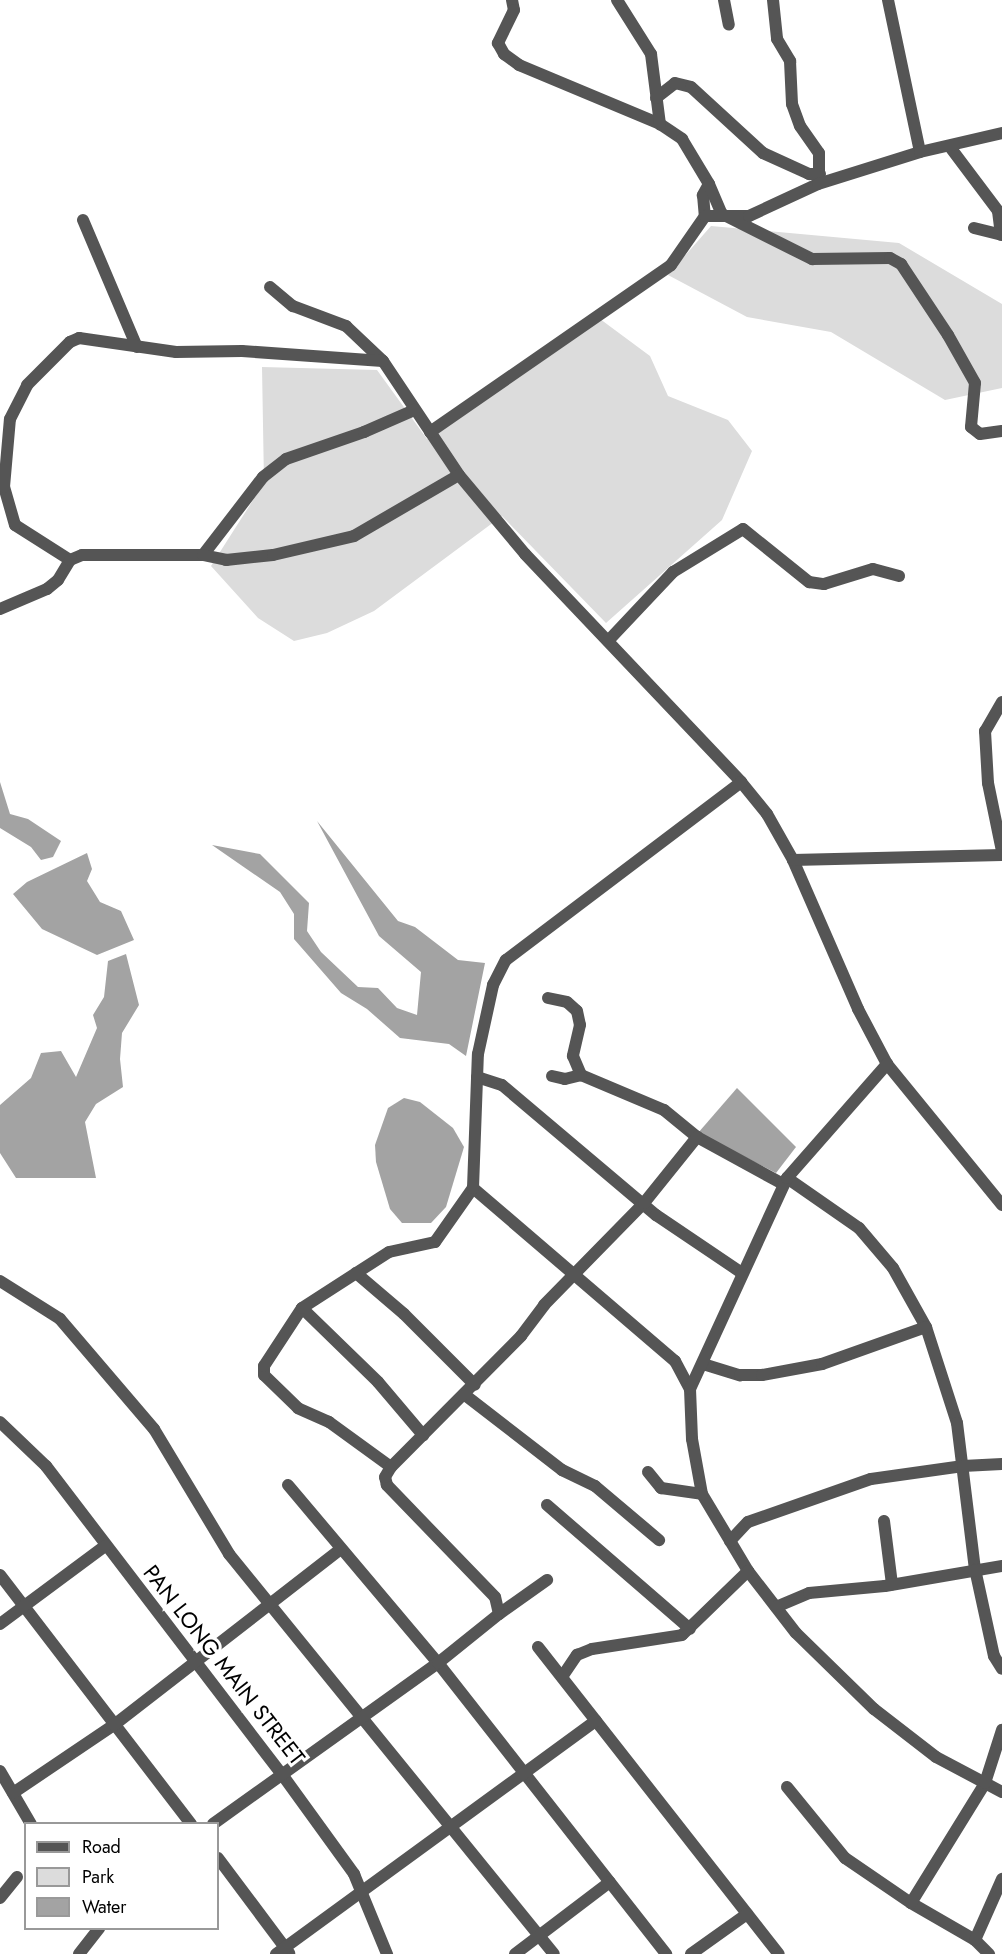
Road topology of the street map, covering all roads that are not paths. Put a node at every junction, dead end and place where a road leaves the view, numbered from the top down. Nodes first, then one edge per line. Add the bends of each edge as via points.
1 (512, 0) edge
2 (617, 0) edge
3 (724, 0) edge
4 (773, 0) edge
5 (888, 0) edge
6 (729, 25) dead end
7 (656, 98) junction
8 (660, 124) junction
9 (1001, 132) edge
10 (950, 147) junction
11 (920, 152) junction
12 (819, 179) junction
13 (709, 184) junction
14 (722, 214) junction
15 (705, 216) junction
16 (83, 220) dead end
17 (974, 228) dead end
18 (1002, 235) edge
19 (270, 287) dead end
20 (137, 347) junction
21 (383, 361) junction
22 (414, 410) junction
23 (1002, 431) edge
24 (430, 432) junction
25 (459, 476) junction
26 (3, 504) edge
27 (203, 555) junction
28 (70, 560) junction
29 (899, 576) dead end
30 (0, 609) edge
31 (608, 641) junction
32 (999, 709) edge
33 (741, 782) junction
34 (1002, 853) edge
35 (793, 860) junction
36 (548, 998) dead end
37 (887, 1064) junction
38 (581, 1075) junction
39 (552, 1076) dead end
40 (477, 1077) junction
41 (697, 1137) junction
42 (785, 1181) junction
43 (473, 1188) junction
44 (644, 1203) junction
45 (1002, 1205) edge
46 (356, 1273) junction
47 (742, 1273) junction
48 (573, 1274) junction
49 (0, 1281) edge
50 (302, 1308) junction
51 (926, 1327) junction
52 (703, 1364) junction
53 (475, 1385) junction
54 (690, 1389) junction
55 (465, 1395) junction
56 (0, 1422) edge
57 (423, 1435) junction
58 (1002, 1464) edge
59 (963, 1466) junction
60 (391, 1467) junction
61 (648, 1472) dead end
62 (288, 1485) dead end
63 (702, 1494) junction
64 (546, 1505) dead end
65 (884, 1521) dead end
66 (658, 1540) dead end
67 (730, 1541) junction
68 (105, 1546) junction
69 (341, 1549) junction
70 (1002, 1566) edge
71 (975, 1569) junction
72 (748, 1571) junction
73 (0, 1575) edge
74 (547, 1580) dead end
75 (892, 1584) junction
76 (271, 1603) junction
77 (24, 1606) junction
78 (776, 1607) junction
79 (499, 1614) junction
80 (0, 1624) edge
81 (690, 1629) junction
82 (538, 1647) dead end
83 (196, 1659) junction
84 (438, 1663) junction
85 (1002, 1669) edge
86 (562, 1677) junction
87 (361, 1715) junction
88 (596, 1721) junction
89 (114, 1725) junction
90 (1002, 1730) edge
91 (0, 1771) edge
92 (523, 1772) junction
93 (281, 1773) junction
94 (985, 1783) junction
95 (787, 1787) dead end
96 (1002, 1792) edge
97 (12, 1793) junction
98 (30, 1822) edge
99 (189, 1822) edge
100 (216, 1822) edge
101 (451, 1825) junction
102 (219, 1859) edge
103 (17, 1877) dead end
104 (1002, 1879) edge
105 (610, 1882) junction
106 (364, 1892) junction
107 (0, 1898) edge
108 (911, 1903) junction
109 (747, 1914) junction
110 (98, 1930) edge
111 (540, 1936) junction
112 (975, 1940) junction
113 (283, 1952) edge
114 (79, 1954) edge
115 (387, 1954) edge
116 (515, 1954) edge
117 (554, 1954) edge
118 (666, 1954) edge
119 (690, 1954) edge
120 (779, 1954) edge
121 (988, 1954) edge

1 - 8 street via 514,10 498,44 504,54 519,65
2 - 7 street via 651,54
3 - 6 street
4 - 12 street via 777,39 789,61 792,104 800,126 819,153
5 - 11 street
7 - 8 street
7 - 12 street via 675,83 692,87 763,153
8 - 13 street via 682,139
9 - 10 street
10 - 11 street
10 - 18 street via 998,211
11 - 12 street
12 - 14 street via 749,216
13 - 14 street
13 - 15 street via 703,195
14 - 15 street
14 - 23 street via 812,259 890,258 901,264 975,383 971,427 980,434
15 - 24 street via 671,265
16 - 20 street
17 - 18 street
19 - 21 street via 293,306 346,326
20 - 21 street
20 - 26 street via 80,338 56,351 27,385 10,419
21 - 22 street
22 - 24 street
22 - 27 street via 286,459 263,477
24 - 25 street
25 - 27 street via 354,536 273,555 226,560
25 - 31 street via 533,563
26 - 28 street via 15,525
27 - 28 street via 82,555
28 - 30 street via 58,580 47,589
29 - 31 street via 873,569 824,584 809,582 743,529 674,572
31 - 33 street
32 - 34 street via 985,731 988,783
33 - 35 street via 767,814
33 - 40 street via 506,960 493,985
34 - 35 street
35 - 37 street via 858,1010
36 - 38 street via 567,1002 577,1011 580,1025 573,1056
37 - 42 street
37 - 45 street
38 - 39 street via 565,1079
38 - 41 street via 664,1110
40 - 43 street
40 - 44 street via 502,1085
41 - 42 street
41 - 44 street
42 - 47 street
42 - 51 street via 859,1228 893,1268
43 - 46 street via 435,1242 389,1252
43 - 48 street
44 - 47 street via 718,1260
44 - 48 street
46 - 50 street
46 - 53 street via 405,1314
47 - 52 street
48 - 53 street
48 - 54 street via 675,1361
49 - 76 street via 60,1319 154,1429 229,1554
50 - 57 street via 378,1382
50 - 60 street via 264,1366 264,1375 298,1408 329,1422
51 - 52 street via 822,1364 762,1375 740,1375
51 - 59 street via 957,1424
52 - 54 street
53 - 55 street
54 - 63 street via 692,1439
55 - 57 street
55 - 66 street via 562,1470 595,1486
56 - 68 street, PAN LONG MAIN STREET via 32,1448
57 - 60 street
58 - 59 street
59 - 67 street via 871,1479 836,1489 748,1522
59 - 71 street
60 - 79 street via 384,1480 387,1485 495,1597
61 - 63 street via 661,1488
62 - 69 street
63 - 67 street
64 - 81 street
65 - 75 street
67 - 72 street
68 - 77 street
68 - 83 street, PAN LONG MAIN STREET
69 - 76 street
69 - 84 street
70 - 71 street
71 - 75 street
71 - 85 street via 994,1656
72 - 78 street
72 - 81 street
73 - 77 street
74 - 79 street
75 - 78 street via 809,1593
76 - 83 street
76 - 87 street
77 - 80 street
77 - 89 street
78 - 94 street via 796,1633 874,1709 936,1756
79 - 84 street
81 - 86 street via 672,1639 592,1649 577,1655
82 - 86 street
83 - 89 street
83 - 93 street, PAN LONG MAIN STREET
84 - 87 street
84 - 92 street
86 - 88 street
87 - 93 street
87 - 101 street
88 - 92 street
88 - 109 street
89 - 97 street
89 - 99 street
90 - 94 street
91 - 97 street
92 - 101 street
92 - 105 street
93 - 100 street
93 - 106 street, PAN LONG MAIN STREET
94 - 96 street
94 - 108 street
95 - 108 street via 845,1858
97 - 98 street
101 - 106 street
101 - 111 street
102 - 113 street
103 - 107 street
104 - 112 street
105 - 111 street
105 - 118 street
106 - 113 street
106 - 115 street, PAN LONG MAIN STREET
108 - 112 street
109 - 119 street
109 - 120 street
110 - 114 street
111 - 116 street
111 - 117 street
112 - 121 street

